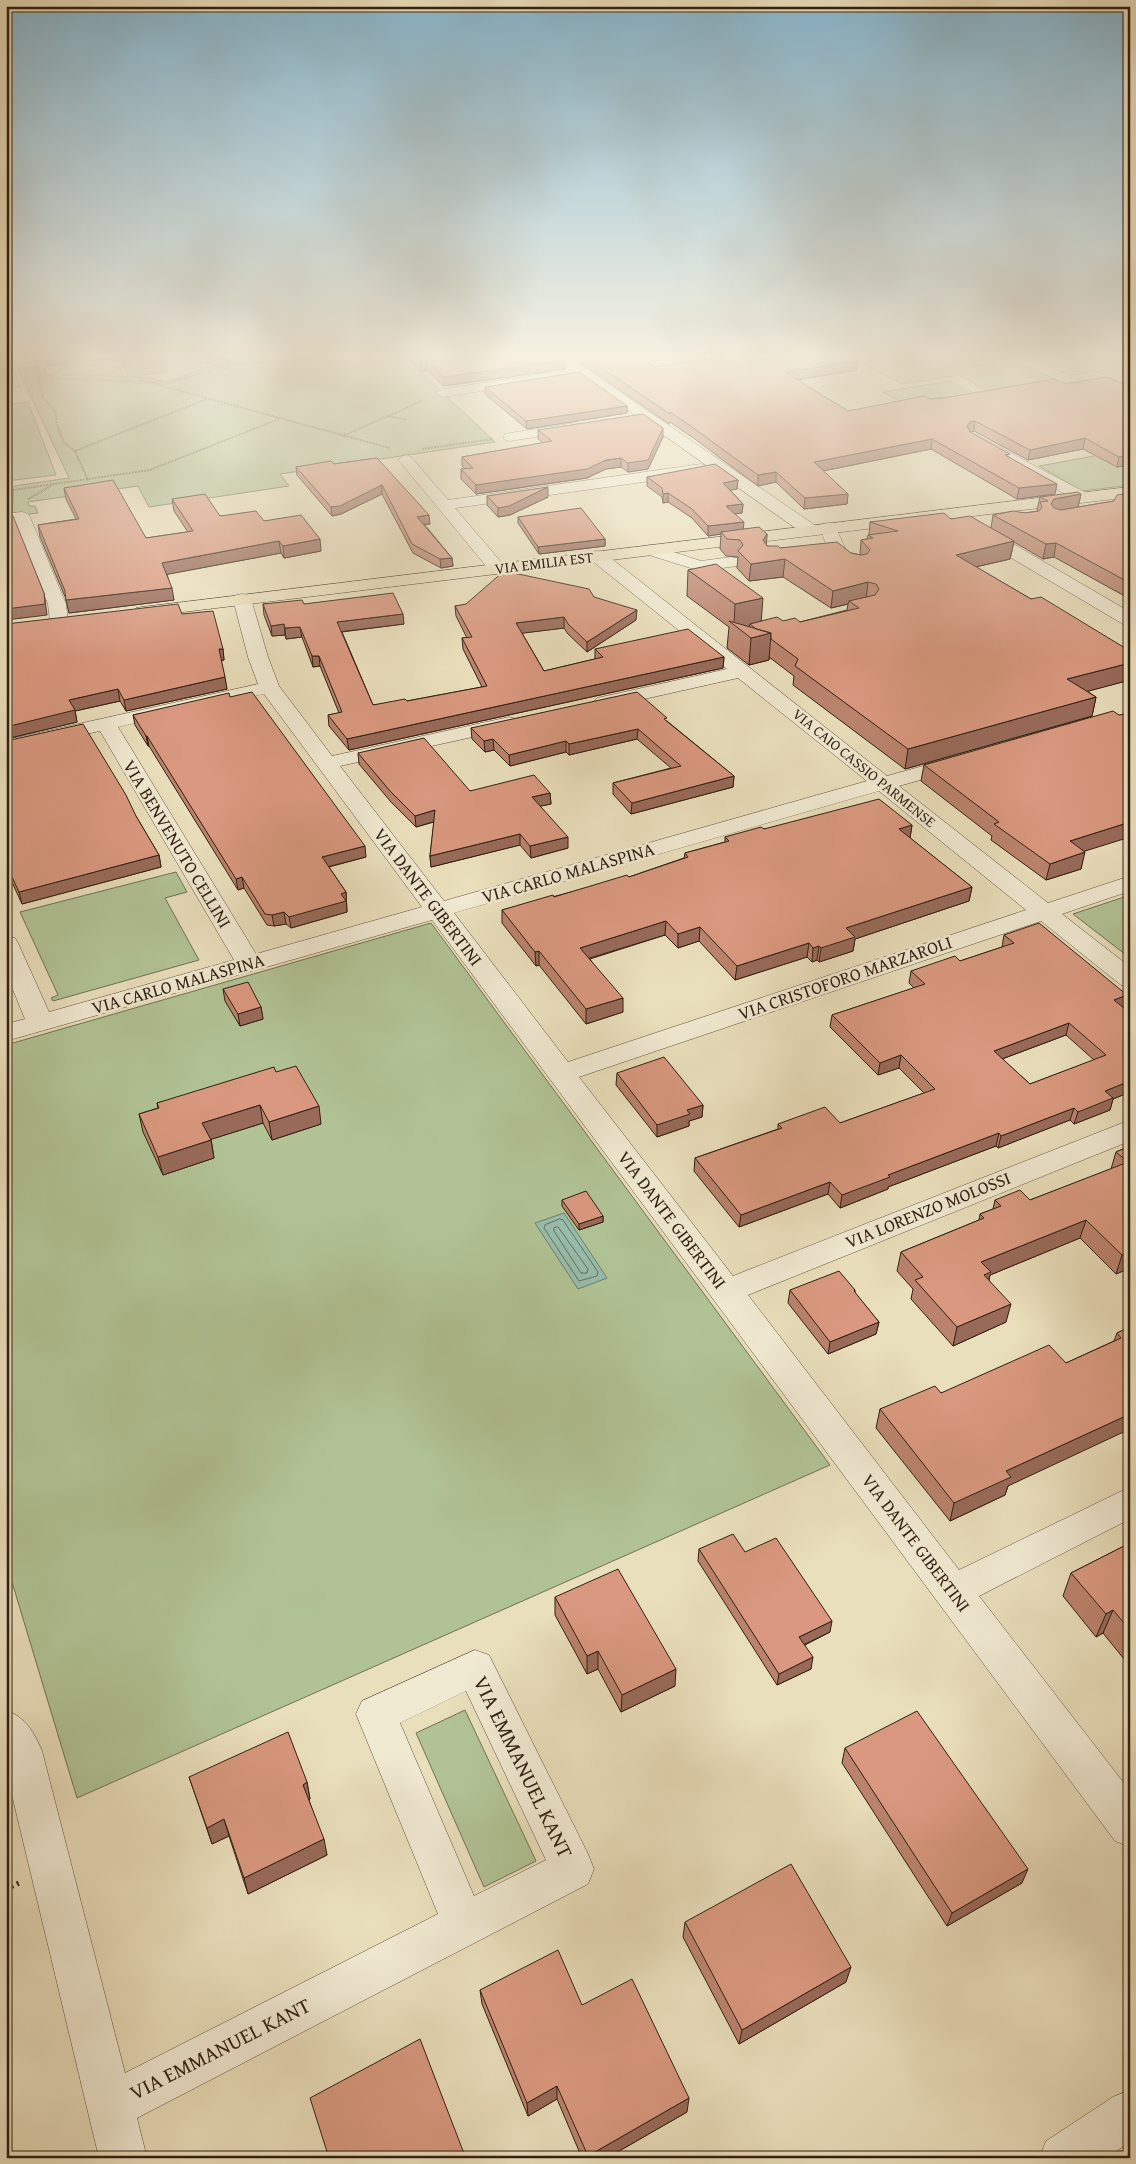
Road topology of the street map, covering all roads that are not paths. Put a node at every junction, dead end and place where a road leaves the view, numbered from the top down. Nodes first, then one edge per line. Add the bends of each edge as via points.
1 (413, 456) edge
2 (704, 456) edge
3 (1011, 456) edge
4 (718, 466) junction
5 (1130, 492) edge
6 (1087, 497) junction
7 (445, 506) junction
8 (997, 508) junction
9 (949, 514) junction
10 (1067, 516) edge
11 (6, 519) edge
12 (1019, 522) edge
13 (828, 528) junction
14 (810, 530) junction
15 (836, 548) junction
16 (652, 550) junction
17 (790, 554) edge
18 (597, 556) junction
19 (850, 560) edge
20 (731, 562) edge
21 (497, 568) junction
22 (242, 599) junction
23 (123, 614) edge
24 (77, 620) edge
25 (1130, 620) edge
26 (59, 622) junction
27 (42, 624) edge
28 (742, 671) junction
29 (269, 687) junction
30 (587, 705) edge
31 (530, 718) edge
32 (106, 724) junction
33 (6, 746) edge
34 (978, 756) edge
35 (327, 764) junction
36 (883, 783) junction
37 (1130, 883) edge
38 (438, 910) junction
39 (1044, 911) junction
40 (6, 943) edge
41 (249, 964) junction
42 (1130, 980) edge
43 (40, 1023) junction
44 (6, 1033) edge
45 (562, 1073) junction
46 (1130, 1130) edge
47 (726, 1291) junction
48 (1130, 1502) edge
49 (952, 1592) junction
50 (6, 1729) edge
51 (1130, 1826) edge
52 (464, 1924) junction
53 (110, 2106) junction
54 (1130, 2114) edge
55 (123, 2158) edge
56 (1064, 2158) edge

1 - 7 street
2 - 4 street
3 - 6 street
4 - 7 street
4 - 14 street
5 - 6 main road, VIA EMILIA EST
6 - 8 main road, VIA EMILIA EST
6 - 10 street via 1105,510
7 - 21 street
8 - 9 main road, VIA EMILIA EST
8 - 12 street
9 - 13 main road, VIA EMILIA EST
9 - 25 street
11 - 26 street via 22,517 56,604
13 - 14 main road, VIA EMILIA EST
13 - 15 street
14 - 16 main road, VIA EMILIA EST
15 - 17 street
15 - 19 street
16 - 18 main road, VIA EMILIA EST
16 - 20 street via 700,566
18 - 21 main road, VIA EMILIA EST
18 - 28 street, VIA CAIO CASSIO PARMENSE via 718,642
21 - 22 main road, VIA EMILIA EST
22 - 23 main road, VIA EMILIA EST
22 - 29 street, VIA DANTE GIBERTINI
24 - 26 main road
26 - 27 main road
28 - 30 street
28 - 36 street, VIA CAIO CASSIO PARMENSE
29 - 32 street
29 - 35 street, VIA DANTE GIBERTINI
31 - 35 street
32 - 33 street
32 - 41 street, VIA BENVENUTO CELLINI
34 - 36 street, VIA CARLO MALASPINA
35 - 38 street, VIA DANTE GIBERTINI
36 - 38 street, VIA CARLO MALASPINA
36 - 39 street, VIA CAIO CASSIO PARMENSE
37 - 39 street, VIA CRISTOFORO MARZAROLI
38 - 41 street, VIA CARLO MALASPINA
38 - 45 street, VIA DANTE GIBERTINI
39 - 42 street, VIA CAIO CASSIO PARMENSE
39 - 45 street, VIA CRISTOFORO MARZAROLI
40 - 43 street
41 - 43 street, VIA CARLO MALASPINA
43 - 44 street, VIA CARLO MALASPINA
45 - 47 street, VIA DANTE GIBERTINI
46 - 47 street, VIA LORENZO MOLOSSI
47 - 49 street, VIA DANTE GIBERTINI
48 - 49 street
49 - 51 street, VIA DANTE GIBERTINI
50 - 53 street, VIA EMMANUEL KANT via 22,1751
52 - 52 street, VIA EMMANUEL KANT via 573,1869 476,1668 376,1714
52 - 53 street, VIA EMMANUEL KANT
53 - 55 street, VIA EMMANUEL KANT
54 - 56 street

